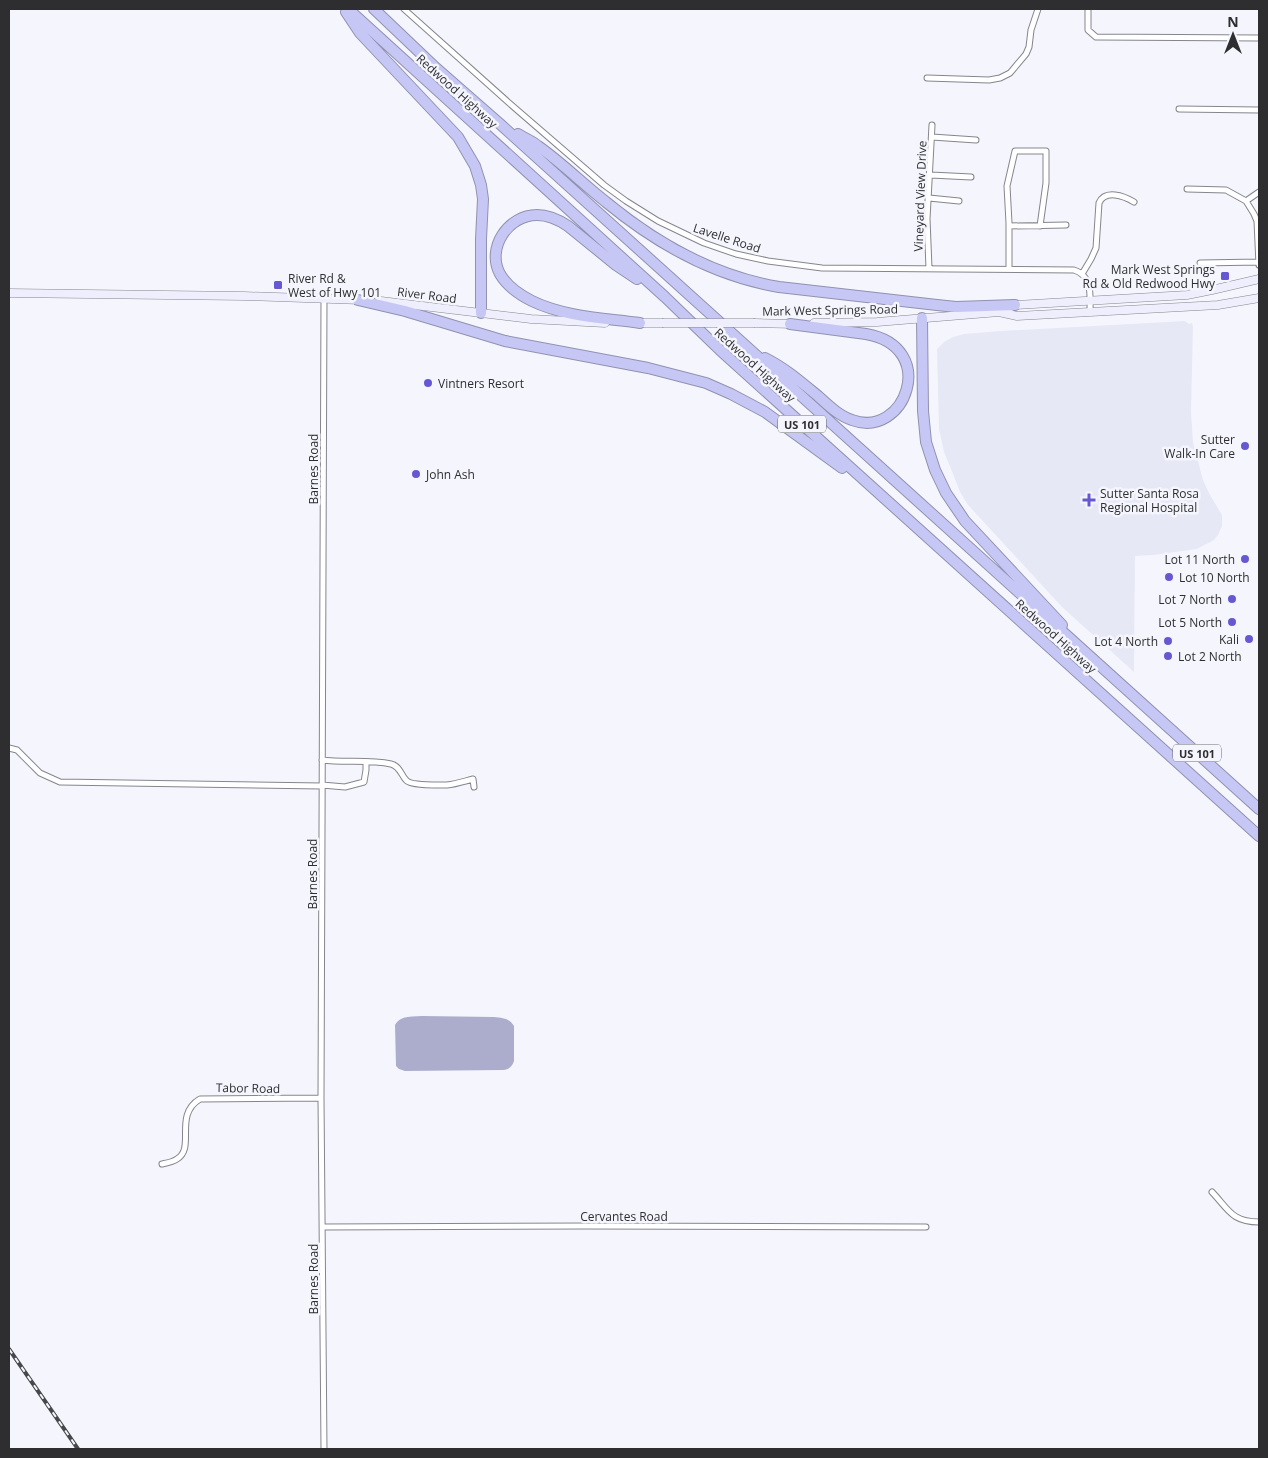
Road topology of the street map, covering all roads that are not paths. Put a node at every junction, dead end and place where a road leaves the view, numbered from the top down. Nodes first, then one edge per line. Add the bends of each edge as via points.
1 (344, 9) edge
2 (348, 9) edge
3 (374, 9) edge
4 (404, 9) edge
5 (1038, 9) edge
6 (1088, 9) edge
7 (1259, 38) edge
8 (927, 78) dead end
9 (1179, 109) dead end
10 (1259, 110) edge
11 (500, 124) junction
12 (932, 125) dead end
13 (932, 138) junction
14 (976, 140) dead end
15 (930, 174) junction
16 (971, 178) dead end
17 (1187, 189) dead end
18 (1259, 192) edge
19 (929, 198) junction
20 (959, 201) dead end
21 (1246, 201) junction
22 (1134, 202) dead end
23 (1066, 225) dead end
24 (1009, 226) junction
25 (1040, 226) junction
26 (1200, 264) dead end
27 (1259, 264) edge
28 (929, 268) junction
29 (1009, 269) junction
30 (1082, 274) junction
31 (1259, 279) edge
32 (9, 293) edge
33 (665, 297) junction
34 (1259, 298) edge
35 (324, 299) junction
36 (358, 300) junction
37 (1090, 300) junction
38 (1015, 305) junction
39 (999, 312) junction
40 (1090, 312) junction
41 (480, 313) junction
42 (922, 318) junction
43 (662, 323) joint
44 (640, 324) junction
45 (790, 324) junction
46 (749, 348) junction
47 (890, 503) junction
48 (1087, 654) junction
49 (9, 748) edge
50 (322, 760) junction
51 (366, 762) junction
52 (322, 786) junction
53 (474, 787) dead end
54 (1259, 810) edge
55 (1259, 836) edge
56 (321, 1098) junction
57 (162, 1164) dead end
58 (1212, 1192) dead end
59 (1259, 1222) edge
60 (322, 1227) junction
61 (926, 1227) dead end
62 (324, 1449) edge

1 - 41 highway via 360,33 458,137 475,166 483,199
2 - 33 highway, Redwood Highway / US 101
3 - 11 highway, Redwood Highway / US 101
4 - 28 street, Lavelle Road via 604,185 670,228 720,249 789,265
5 - 8 street via 1029,47 1010,73 989,80
6 - 7 street via 1088,30 1096,37
9 - 10 street
11 - 38 highway via 538,146 607,204 664,244 729,275 779,287 956,307
11 - 46 highway, Redwood Highway / US 101
12 - 13 street, Vineyard View Drive
13 - 14 street
13 - 15 street, Vineyard View Drive
15 - 16 street
15 - 19 street, Vineyard View Drive
17 - 21 street via 1226,190
18 - 21 street
19 - 20 street
19 - 28 street, Vineyard View Drive
21 - 27 street via 1257,221
22 - 30 street via 1121,196 1101,198 1096,248
23 - 25 street
24 - 25 street
24 - 25 street via 1007,186 1015,151 1046,151 1046,183
24 - 29 street
26 - 27 street
28 - 29 street, Lavelle Road
29 - 30 street, Lavelle Road via 1069,269
30 - 37 street via 1088,283
31 - 37 main road, Mark West Springs Road via 1187,295
32 - 35 main road, River Road
33 - 44 highway via 554,218 537,214 523,217 501,236 496,249 498,268 506,282 518,292 560,311
33 - 47 highway, Redwood Highway / US 101
34 - 40 main road, Mark West Springs Road via 1218,305
35 - 36 main road, River Road
35 - 50 street, Barnes Road
36 - 41 main road, River Road
36 - 47 highway via 505,341 648,368 706,383 765,412
37 - 38 main road, Mark West Springs Road
37 - 40 street
38 - 39 main road, Mark West Springs Road
39 - 40 main road, Mark West Springs Road via 1017,316
39 - 42 main road, Mark West Springs Road
41 - 44 main road, River Road via 557,321
42 - 45 main road, Mark West Springs Road
42 - 48 highway via 925,434 930,457 946,493 965,521
43 - 44 main road, River Road
43 - 45 main road, Mark West Springs Road, bridge
45 - 46 highway via 873,335 888,341 896,347 908,370 908,385 901,403 881,419 854,421 837,412 783,367
46 - 48 highway, Redwood Highway / US 101
47 - 55 highway, Redwood Highway / US 101
48 - 54 highway, Redwood Highway / US 101
49 - 52 street via 17,750 40,773 60,782
50 - 51 street
50 - 52 street, Barnes Road
51 - 52 street via 364,782 345,787
51 - 53 street via 394,764 412,784 448,785 473,779
52 - 56 street, Barnes Road
56 - 57 street, Tabor Road via 200,1099 191,1105 187,1113 182,1155
56 - 60 street, Barnes Road
58 - 59 street via 1236,1218
60 - 61 street, Cervantes Road
60 - 62 street, Barnes Road

